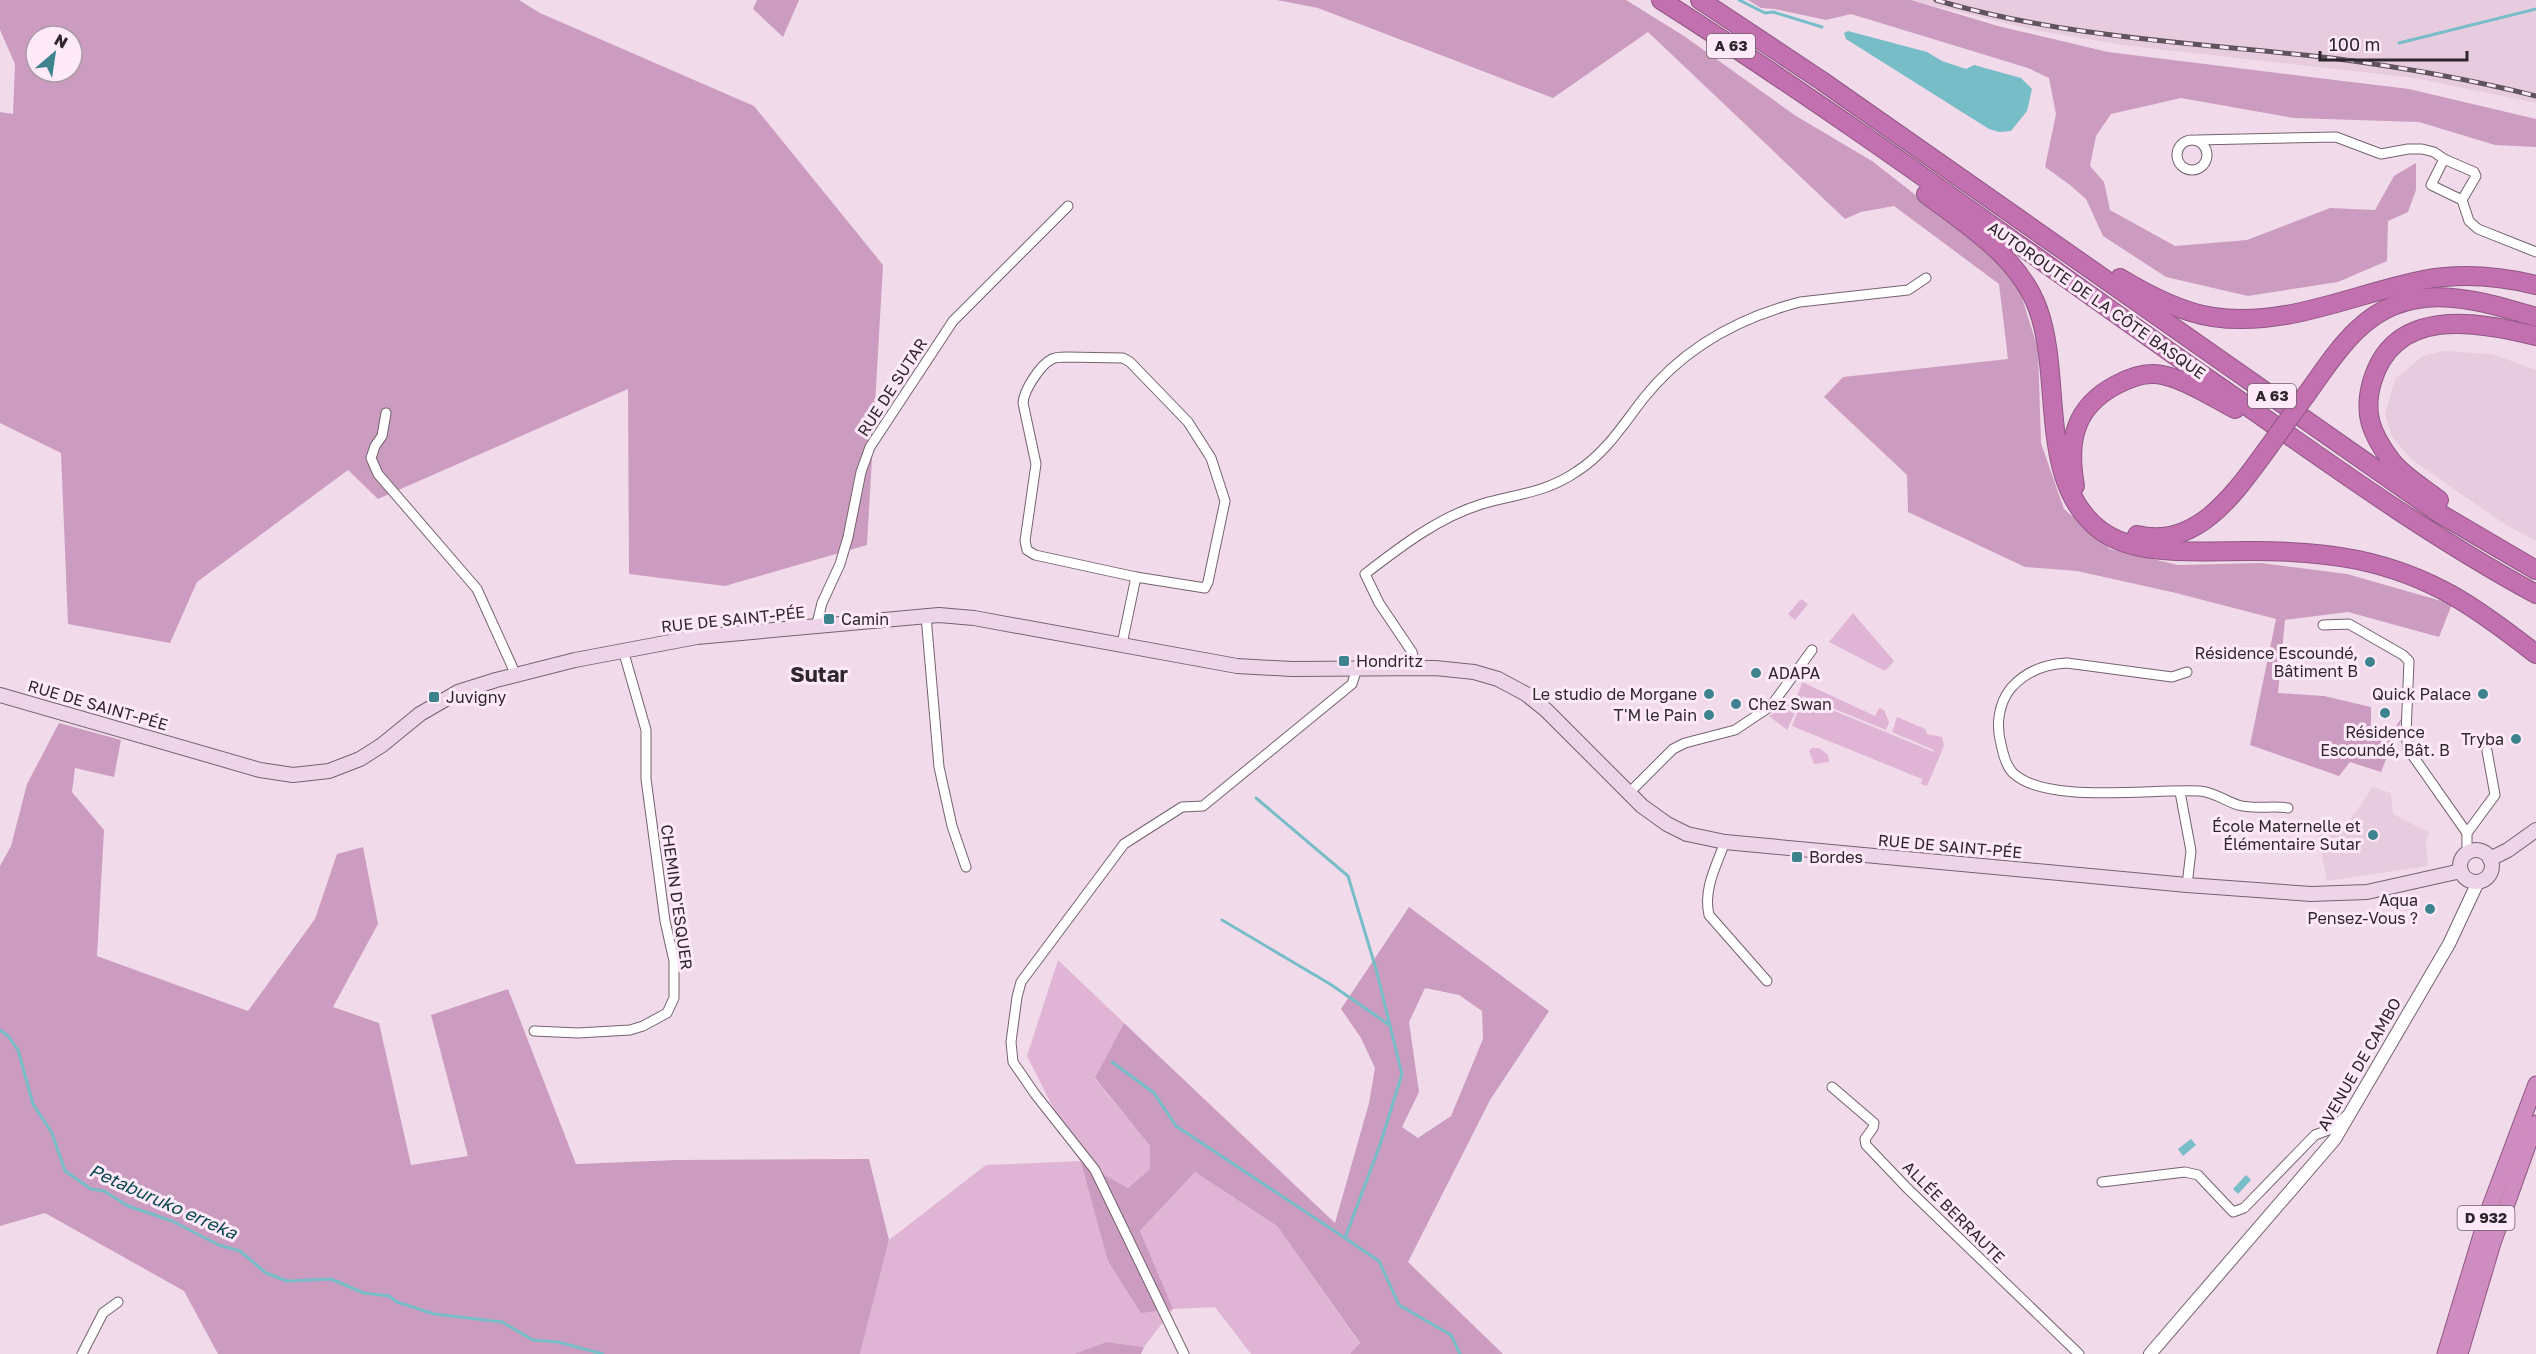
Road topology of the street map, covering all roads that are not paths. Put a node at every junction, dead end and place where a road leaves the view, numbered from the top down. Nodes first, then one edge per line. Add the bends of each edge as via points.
1 (1661, 0) edge
2 (1700, 0) edge
3 (2197, 141) dead end
4 (1895, 159) junction
5 (2444, 159) junction
6 (2462, 200) junction
7 (1068, 206) dead end
8 (2041, 234) junction
9 (2536, 252) edge
10 (1926, 278) dead end
11 (2536, 285) edge
12 (2536, 316) edge
13 (2536, 336) edge
14 (386, 413) dead end
15 (2294, 440) junction
16 (2506, 554) junction
17 (2536, 570) edge
18 (1136, 577) junction
19 (2536, 594) edge
20 (926, 616) junction
21 (2323, 625) dead end
22 (816, 627) junction
23 (1122, 644) junction
24 (623, 650) junction
25 (1812, 650) dead end
26 (2536, 654) edge
27 (1415, 667) junction
28 (1357, 668) junction
29 (2187, 672) dead end
30 (516, 675) junction
31 (0, 695) edge
32 (2487, 751) dead end
33 (2180, 792) junction
34 (1629, 793) junction
35 (2288, 808) dead end
36 (2536, 830) edge
37 (2467, 833) junction
38 (1725, 842) junction
39 (2467, 853) junction
40 (2490, 859) junction
41 (966, 867) dead end
42 (2461, 872) junction
43 (2478, 882) junction
44 (2187, 885) junction
45 (1767, 981) dead end
46 (534, 1031) dead end
47 (2536, 1084) edge
48 (1832, 1087) dead end
49 (2351, 1113) junction
50 (2536, 1123) edge
51 (2102, 1182) dead end
52 (118, 1302) dead end
53 (82, 1354) edge
54 (1184, 1354) edge
55 (2079, 1354) edge
56 (2150, 1354) edge
57 (2445, 1354) edge
58 (2460, 1354) edge

1 - 4 highway, AUTOROUTE DE LA CÔTE BASQUE / A 63
2 - 8 highway, AUTOROUTE DE LA CÔTE BASQUE / A 63
3 - 5 street via 2336,138 2381,154 2422,149
4 - 15 highway, AUTOROUTE DE LA CÔTE BASQUE / A 63
4 - 26 highway via 1910,182 2002,253 2025,282 2038,308 2046,339 2067,489 2079,511 2100,530 2122,543 2151,549 2314,554 2367,562 2439,587 2489,617
5 - 6 street via 2431,185
5 - 6 street via 2476,176
6 - 9 street via 2469,221 2478,229
7 - 22 street, RUE DE SUTAR via 953,321 870,447 843,555
8 - 11 highway via 2165,302 2187,312 2223,318 2265,319 2424,280 2474,275
8 - 16 highway, AUTOROUTE DE LA CÔTE BASQUE / A 63 via 2437,512
10 - 27 street via 1908,290 1800,302 1761,312 1720,332 1679,361 1598,454 1575,473 1550,488 1482,504 1451,516 1365,574 1412,652
12 - 15 highway, bridge via 2474,299 2435,296 2407,301 2380,312 2358,328 2306,395 2268,448 2241,485 2210,519 2178,534 2148,538 2117,531 2090,508 2075,485 2072,448 2078,420 2099,394 2127,379 2155,374 2188,384
13 - 16 highway via 2490,324 2439,324 2420,329 2387,349 2377,366 2366,402 2373,433 2391,461
14 - 30 street via 382,436 371,458 378,474 477,589
15 - 19 highway, AUTOROUTE DE LA CÔTE BASQUE / A 63 via 2426,529
16 - 17 highway, AUTOROUTE DE LA CÔTE BASQUE / A 63
18 - 18 street via 1205,588 1225,501 1211,458 1188,422 1130,362 1123,358 1053,358 1024,394 1036,464 1027,550
18 - 23 street
20 - 22 main road, RUE DE SAINT-PÉE
20 - 23 main road, RUE DE SAINT-PÉE via 975,618
20 - 41 street via 939,767
21 - 37 street via 2349,624 2409,660 2408,749
22 - 24 main road, RUE DE SAINT-PÉE via 697,637
23 - 28 main road, RUE DE SAINT-PÉE via 1237,666
24 - 30 main road, RUE DE SAINT-PÉE
24 - 46 street, CHEMIN D'ESQUER via 646,730 646,779 664,921 674,961 674,998 667,1013 630,1030
25 - 34 street via 1771,706 1735,730 1673,749
27 - 28 main road, RUE DE SAINT-PÉE
27 - 34 main road, RUE DE SAINT-PÉE via 1474,672 1513,686 1546,710
28 - 54 street via 1352,684 1203,806 1182,807 1124,844 1021,982 1017,997 1011,1042 1013,1062 1095,1170
29 - 33 street via 2172,677 2050,664 2031,671 2014,685 1998,720 2007,765 2013,773 2041,789
30 - 31 main road, RUE DE SAINT-PÉE via 458,692 420,714 360,759 310,774 277,773 244,765
32 - 37 street via 2495,795
33 - 35 street via 2201,791 2251,807
33 - 44 street via 2191,851
34 - 38 main road, RUE DE SAINT-PÉE via 1667,824 1687,834
36 - 40 main road
37 - 39 street
38 - 44 main road, RUE DE SAINT-PÉE
38 - 45 street via 1707,891 1709,915
39 - 40 main road via 2482,852
39 - 42 main road via 2461,861
40 - 43 main road via 2490,873
42 - 43 main road via 2468,880
42 - 44 main road, RUE DE SAINT-PÉE via 2367,892 2311,894
43 - 49 street, AVENUE DE CAMBO via 2449,944
47 - 57 highway, D 932 via 2489,1209
48 - 55 street, ALLÉE BERRAUTE via 1874,1123 1866,1145
49 - 51 street via 2331,1129 2315,1135 2244,1208 2233,1212 2198,1175 2185,1172
49 - 56 street, AVENUE DE CAMBO via 2335,1139
50 - 58 highway, D 932 via 2493,1243
52 - 53 street via 103,1313

